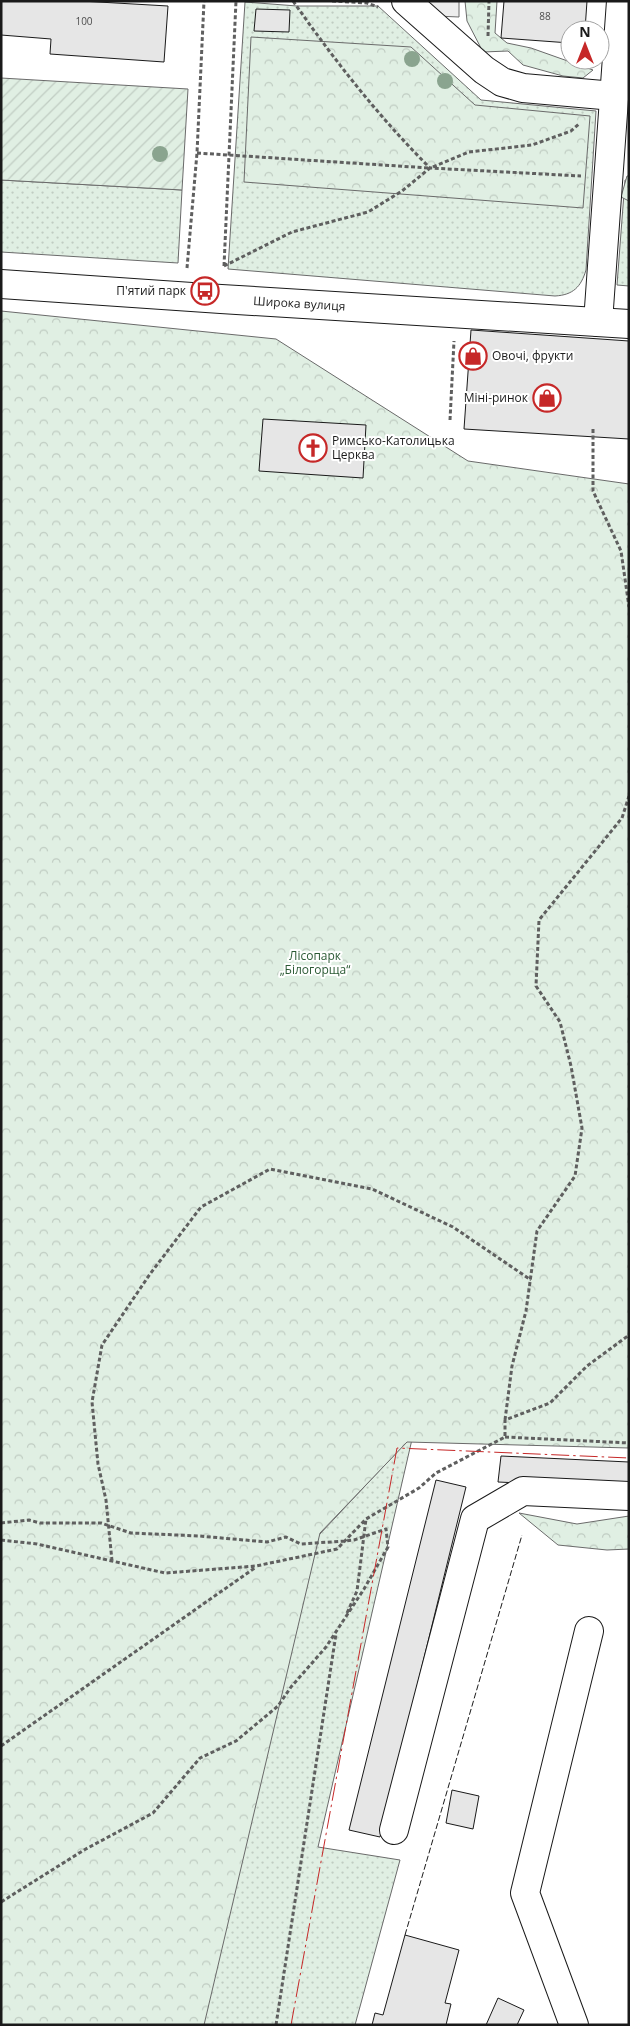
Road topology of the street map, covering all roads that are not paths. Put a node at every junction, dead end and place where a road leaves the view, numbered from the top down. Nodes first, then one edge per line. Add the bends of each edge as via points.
1 (406, 1) edge
2 (620, 1) edge
3 (430, 11) edge
4 (614, 96) junction
5 (620, 137) edge
6 (1, 284) edge
7 (598, 322) junction
8 (629, 324) edge
9 (629, 1496) edge
10 (589, 1631) dead end
11 (394, 1830) dead end
12 (574, 2025) edge

1 - 3 street
2 - 4 street
3 - 4 street via 484,70 502,82 524,88
4 - 5 street
5 - 7 street
6 - 7 street, Широка вулиця
7 - 8 street, Широка вулиця
9 - 11 street via 523,1491 475,1519
10 - 12 street via 525,1893

